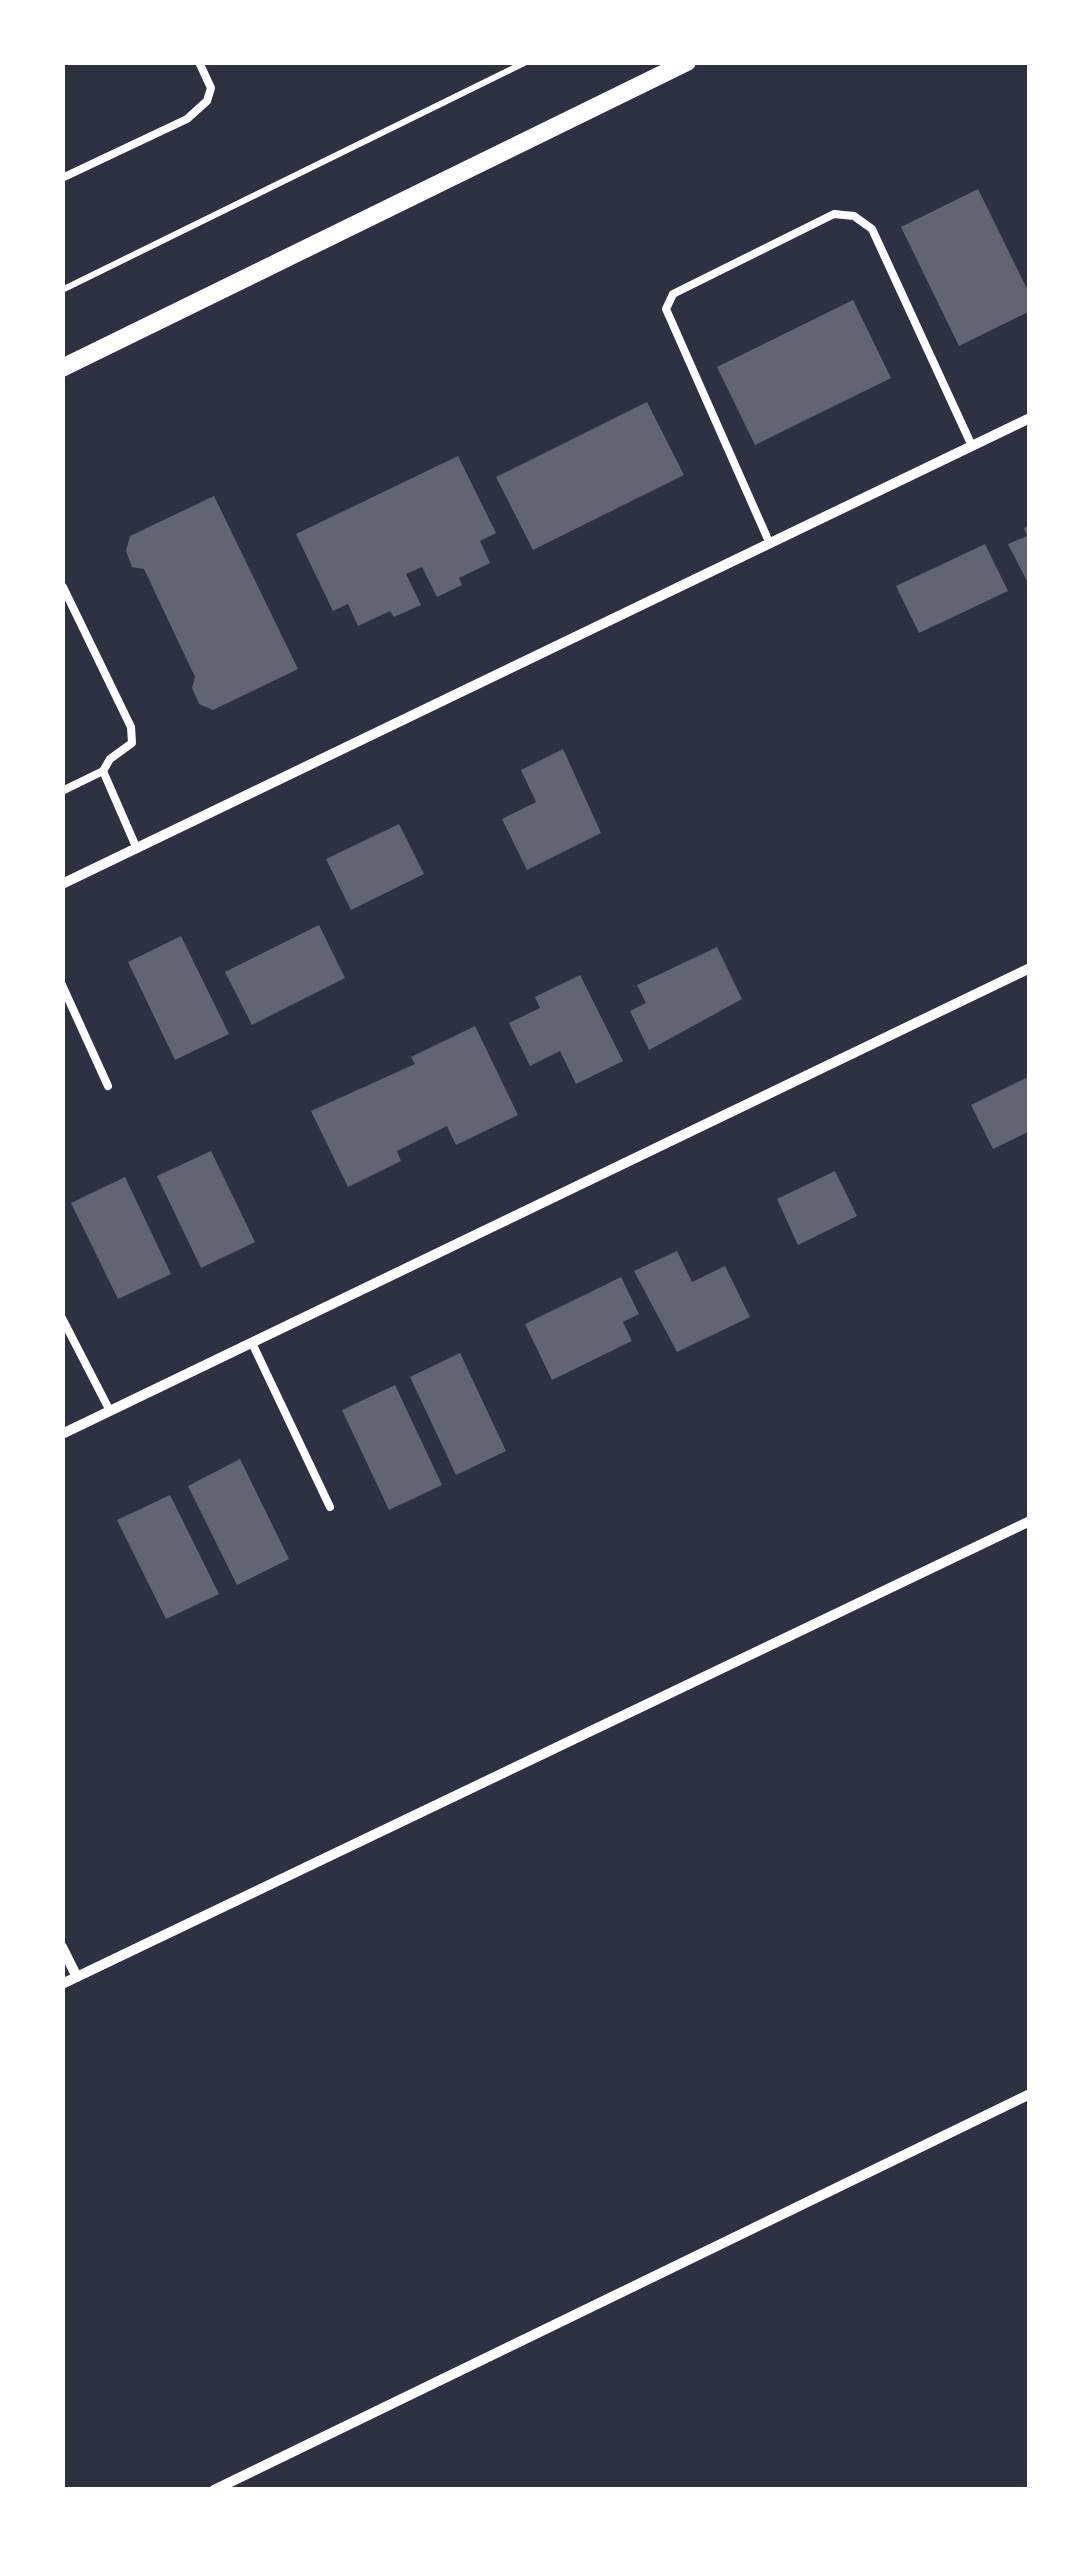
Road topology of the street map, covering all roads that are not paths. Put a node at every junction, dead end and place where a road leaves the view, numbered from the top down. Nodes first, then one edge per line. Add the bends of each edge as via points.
1 (198, 62) edge
2 (687, 62) edge
3 (62, 178) edge
4 (62, 368) edge
5 (1030, 418) edge
6 (972, 446) junction
7 (770, 544) junction
8 (63, 587) edge
9 (103, 771) junction
10 (62, 791) edge
11 (136, 848) junction
12 (62, 884) edge
13 (1030, 968) edge
14 (62, 985) edge
15 (108, 1086) dead end
16 (62, 1318) edge
17 (252, 1342) junction
18 (110, 1412) junction
19 (62, 1434) edge
20 (330, 1508) dead end
21 (1030, 1521) edge
22 (62, 1947) edge
23 (77, 1977) junction
24 (62, 1984) edge
25 (1030, 2094) edge
26 (214, 2490) edge

1 - 3 lane via 211,88 208,101 187,119
2 - 4 street
5 - 6 street
6 - 7 street
6 - 7 lane via 872,229 854,216 834,214 673,294 666,308
7 - 11 street
8 - 9 lane via 131,727 132,742
9 - 10 lane
9 - 11 lane
11 - 12 street
13 - 17 street
14 - 15 lane
16 - 18 lane
17 - 18 street
17 - 20 lane
18 - 19 street
21 - 23 street
22 - 23 street
23 - 24 street
25 - 26 street

